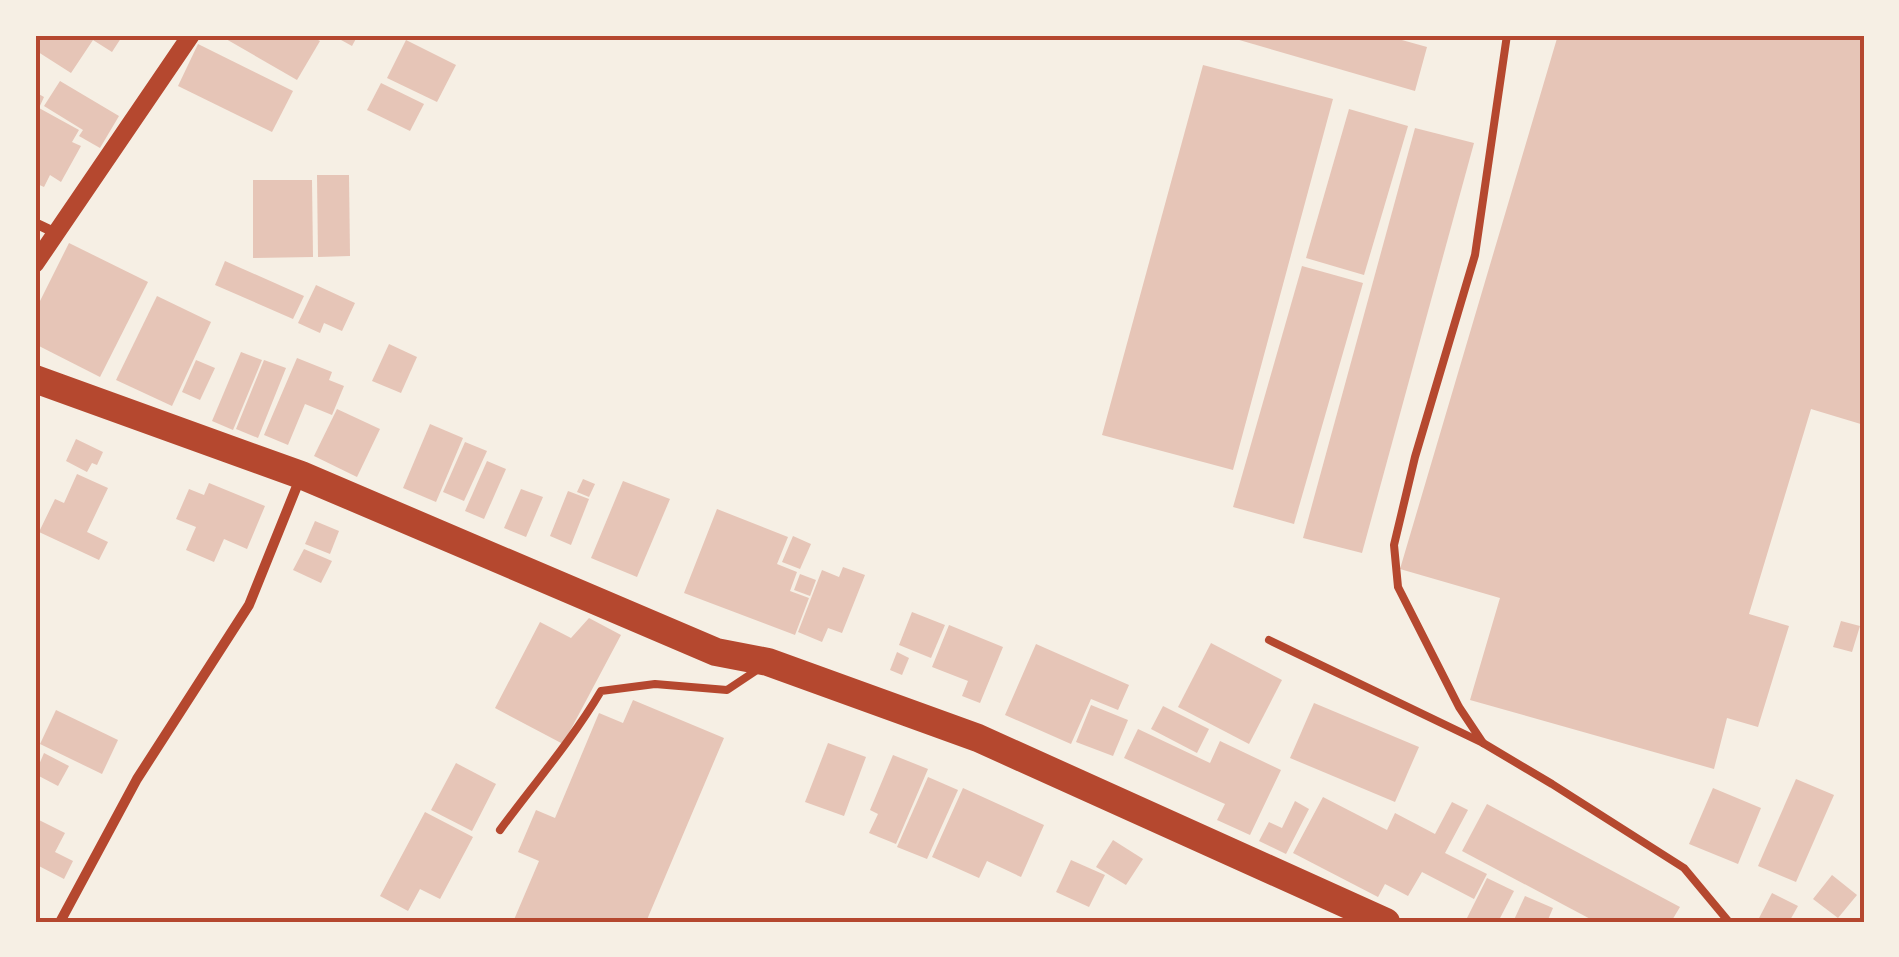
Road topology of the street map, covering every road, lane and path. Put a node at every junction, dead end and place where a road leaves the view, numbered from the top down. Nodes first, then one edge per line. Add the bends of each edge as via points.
1 (192, 35) edge
2 (1507, 35) edge
3 (35, 223) edge
4 (57, 234) junction
5 (35, 264) edge
6 (35, 380) edge
7 (302, 475) junction
8 (1269, 640) dead end
9 (768, 662) junction
10 (1484, 743) junction
11 (500, 830) dead end
12 (60, 922) edge
13 (1386, 922) edge
14 (1729, 922) edge

1 - 4 street
2 - 10 lane via 1475,255 1394,545 1398,588
3 - 4 street
4 - 5 street
6 - 7 highway
7 - 9 highway via 716,652
7 - 12 street via 249,605 137,780
8 - 10 lane
9 - 11 lane via 727,690 655,684 602,692
9 - 13 highway via 978,738
10 - 14 lane via 1684,868

